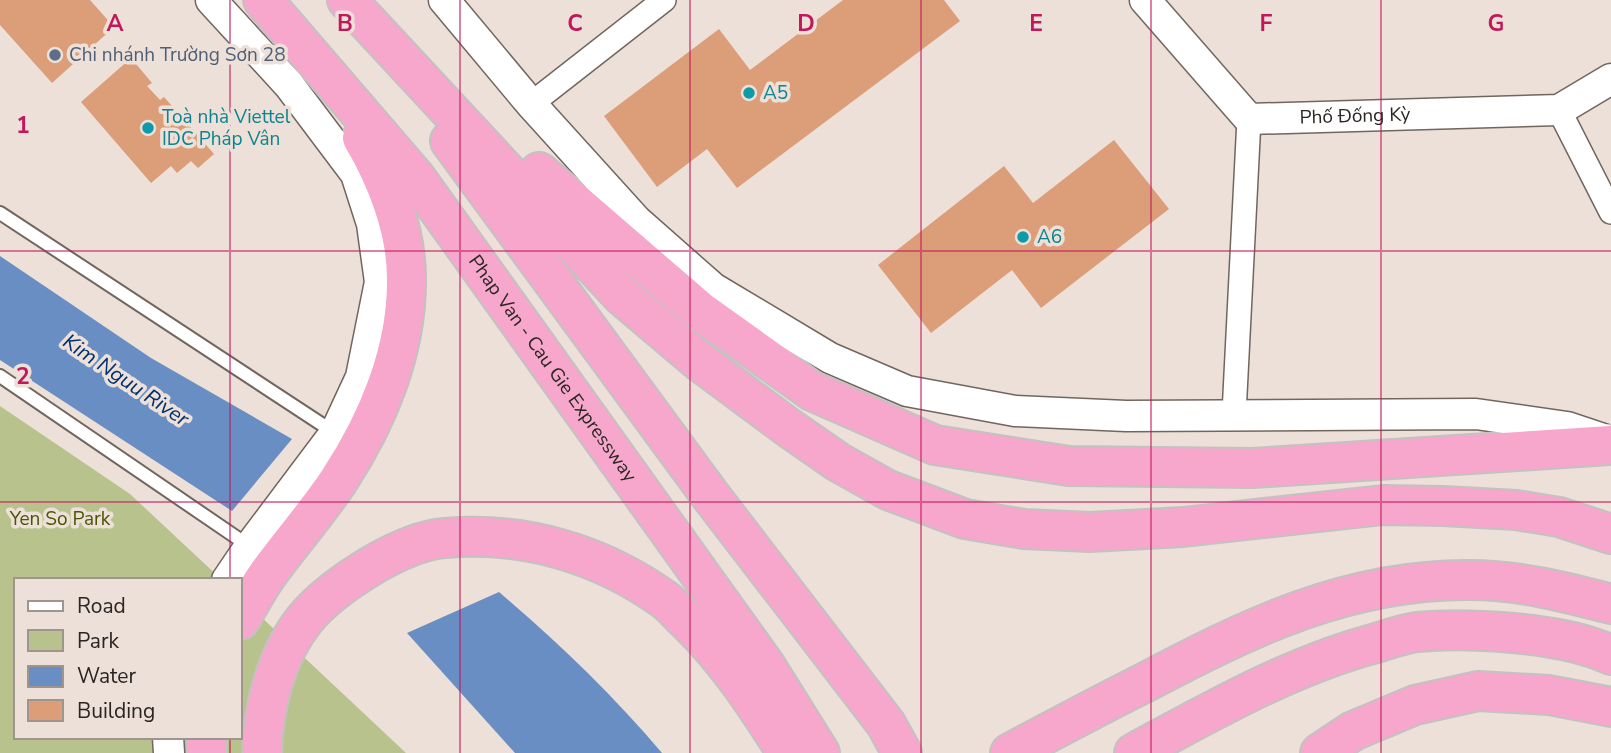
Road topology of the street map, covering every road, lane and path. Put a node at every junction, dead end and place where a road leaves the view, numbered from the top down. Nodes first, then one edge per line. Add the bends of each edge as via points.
1 (211, 0) edge
2 (263, 0) edge
3 (347, 0) edge
4 (444, 0) edge
5 (664, 0) edge
6 (1145, 0) edge
7 (306, 50) junction
8 (1611, 79) edge
9 (531, 104) junction
10 (1559, 110) junction
11 (1249, 119) junction
12 (1611, 212) edge
13 (0, 214) edge
14 (0, 376) edge
15 (1234, 414) junction
16 (335, 433) junction
17 (1611, 443) edge
18 (1611, 534) edge
19 (250, 546) junction
20 (228, 578) edge
21 (1611, 604) edge
22 (242, 617) edge
23 (1611, 655) edge
24 (1611, 707) edge
25 (262, 753) edge
26 (787, 753) edge
27 (820, 753) edge
28 (902, 753) edge
29 (1010, 753) edge
30 (1134, 753) edge
31 (1320, 753) edge

1 - 16 street via 289,85 356,174 372,224 380,282 361,377
2 - 7 highway, Phap Van - Cau Gie Expressway
3 - 17 highway via 577,207 701,311 812,391 935,445 1069,466 1254,468
3 - 18 highway via 622,296 700,362 778,419 838,462 888,490 965,519 1024,529 1183,527 1383,505 1517,510 1559,517
3 - 28 highway via 710,495 886,724
4 - 9 street
5 - 9 street
6 - 11 street
7 - 22 highway via 390,194 407,277 403,318 380,405 363,440
7 - 27 highway, Phap Van - Cau Gie Expressway via 416,178 765,665
8 - 10 street, Phố Đống Kỳ
9 - 15 street via 637,221 713,288 830,358 907,391 1015,411
10 - 11 street, Phố Đống Kỳ
10 - 12 street
11 - 15 street
13 - 16 lane
14 - 19 lane
15 - 17 street via 1476,414 1567,428
16 - 19 street
19 - 20 street
21 - 29 highway via 1548,588 1472,580 1406,583 1338,597 1267,621
23 - 30 highway via 1536,635 1467,629 1414,632 1290,673
24 - 31 highway via 1549,695 1478,691 1415,705 1353,732
25 - 26 highway via 272,686 305,619 345,582 396,552 443,538 541,542 582,555 666,601 727,663

